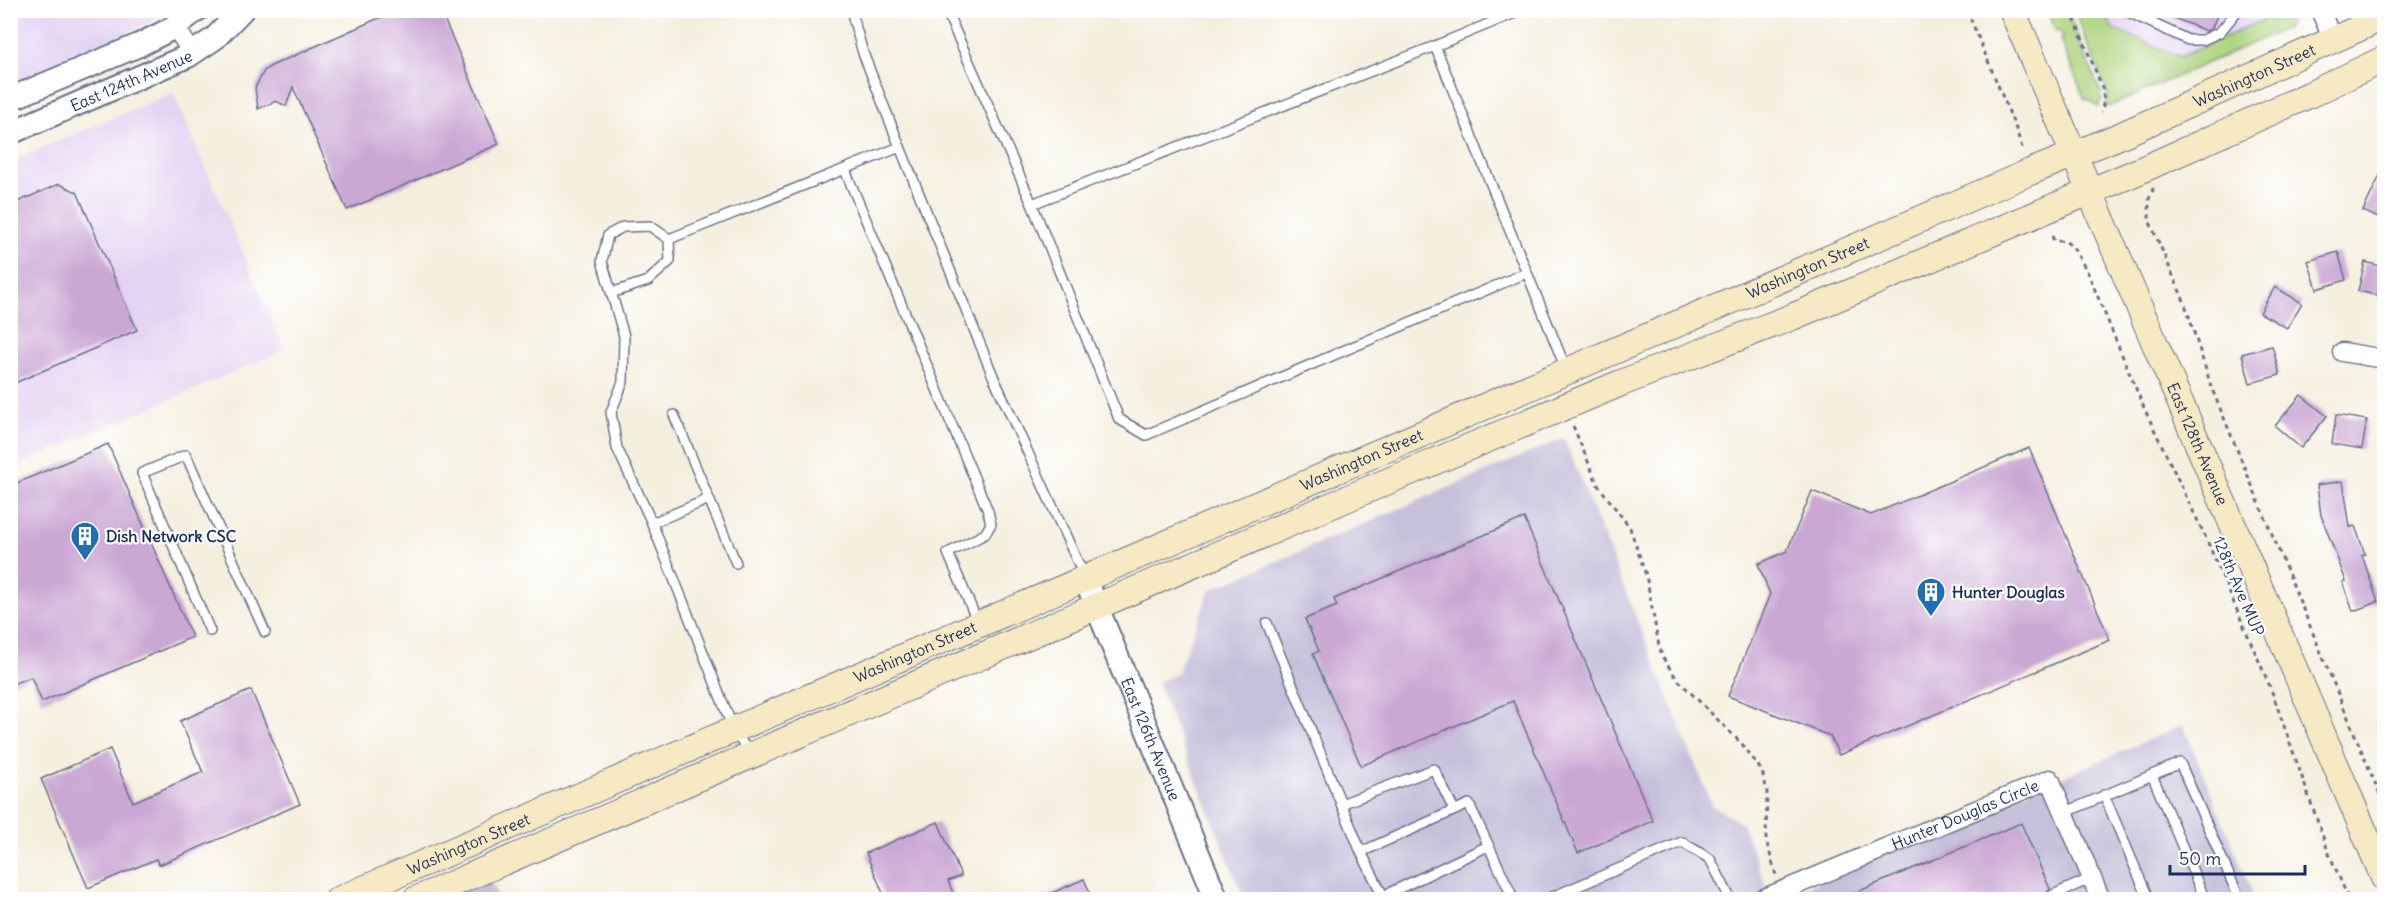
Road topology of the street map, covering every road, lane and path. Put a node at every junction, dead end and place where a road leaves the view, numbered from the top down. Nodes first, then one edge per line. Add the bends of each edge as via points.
1 (197, 10) edge
2 (242, 10) edge
3 (851, 10) edge
4 (946, 10) edge
5 (1522, 10) edge
6 (1967, 10) edge
7 (2012, 10) edge
8 (2071, 10) edge
9 (2124, 10) edge
10 (2238, 10) edge
11 (2320, 10) edge
12 (2385, 17) edge
13 (175, 26) junction
14 (2333, 40) junction
15 (1435, 46) junction
16 (192, 53) junction
17 (2385, 59) edge
18 (10, 99) edge
19 (2101, 112) dead end
20 (10, 133) edge
21 (900, 147) junction
22 (2023, 151) dead end
23 (2074, 154) junction
24 (845, 170) junction
25 (2153, 190) dead end
26 (2090, 192) junction
27 (1032, 204) junction
28 (2052, 236) dead end
29 (669, 239) junction
30 (1526, 273) junction
31 (611, 293) junction
32 (2342, 352) dead end
33 (2385, 359) edge
34 (1567, 371) junction
35 (674, 415) dead end
36 (1572, 424) dead end
37 (709, 499) junction
38 (652, 524) junction
39 (736, 563) dead end
40 (1085, 579) junction
41 (1097, 606) junction
42 (1267, 623) dead end
43 (979, 625) junction
44 (210, 631) dead end
45 (265, 632) dead end
46 (734, 731) junction
47 (751, 756) junction
48 (2152, 775) junction
49 (2104, 795) junction
50 (1341, 804) junction
51 (2385, 805) edge
52 (1454, 810) junction
53 (2064, 813) junction
54 (1488, 846) junction
55 (1361, 852) junction
56 (1777, 878) dead end
57 (2092, 878) junction
58 (2385, 878) edge
59 (375, 892) edge
60 (2053, 895) dead end
61 (426, 897) edge
62 (338, 900) edge
63 (1217, 900) edge
64 (1514, 900) edge
65 (1545, 900) edge
66 (1731, 900) edge
67 (1760, 900) edge
68 (2101, 900) edge
69 (2149, 900) edge
70 (2205, 900) edge
71 (2240, 900) edge
72 (2349, 900) edge

1 - 13 street, East 124th Avenue
2 - 16 street, East 124th Avenue
3 - 21 lane
4 - 27 lane
5 - 15 lane
6 - 22 path
7 - 23 main road, East 128th Avenue
8 - 19 path via 2103,87
9 - 10 lane via 2188,40 2203,40 2220,32
11 - 14 street
12 - 14 main road, Washington Street
13 - 16 street
13 - 18 street, East 124th Avenue
14 - 23 main road, Washington Street
15 - 27 lane
15 - 30 lane
16 - 20 street, East 124th Avenue
17 - 26 main road, Washington Street
21 - 24 lane
21 - 40 lane via 993,376
23 - 26 main road, East 128th Avenue
23 - 34 main road, Washington Street
24 - 29 lane
24 - 43 lane via 988,511 991,524 986,534 948,553
25 - 51 path via 2149,220 2184,302 2212,389
26 - 41 main road, Washington Street via 1792,317 1622,383
26 - 58 main road, East 128th Avenue
27 - 30 lane via 1119,419 1146,435
28 - 72 path, 128th Ave MUP via 2073,246 2088,273 2144,408 2271,689
29 - 31 lane via 670,261 648,281
29 - 31 lane via 650,226 623,227 608,235 602,261
30 - 34 lane
31 - 38 lane via 624,336 623,382 611,412 617,448
32 - 33 street
34 - 40 main road, Washington Street
35 - 37 lane
36 - 56 path via 1598,485 1630,528 1643,561 1654,624 1666,663 1677,680 1742,744 1762,771 1767,791 1766,840
37 - 38 lane
37 - 39 lane
38 - 46 lane
40 - 41 street, East 126th Avenue
40 - 43 main road, Washington Street
41 - 47 main road, Washington Street
41 - 63 street, East 126th Avenue
42 - 50 lane
43 - 46 main road, Washington Street
44 - 45 lane via 142,473 186,455
46 - 47 lane
46 - 59 main road, Washington Street
47 - 61 main road, Washington Street
48 - 49 lane
48 - 70 lane
48 - 71 lane via 2180,763
49 - 53 lane
49 - 69 lane
50 - 52 lane via 1434,769
50 - 55 lane
52 - 54 lane via 1469,804
52 - 55 lane
53 - 57 street, Hunter Douglas Circle
53 - 67 street, Hunter Douglas Circle via 2050,779
54 - 55 lane via 1383,896
54 - 64 lane
57 - 60 lane
57 - 68 street, Hunter Douglas Circle
59 - 62 main road, Washington Street
65 - 66 lane via 1682,842 1710,859

